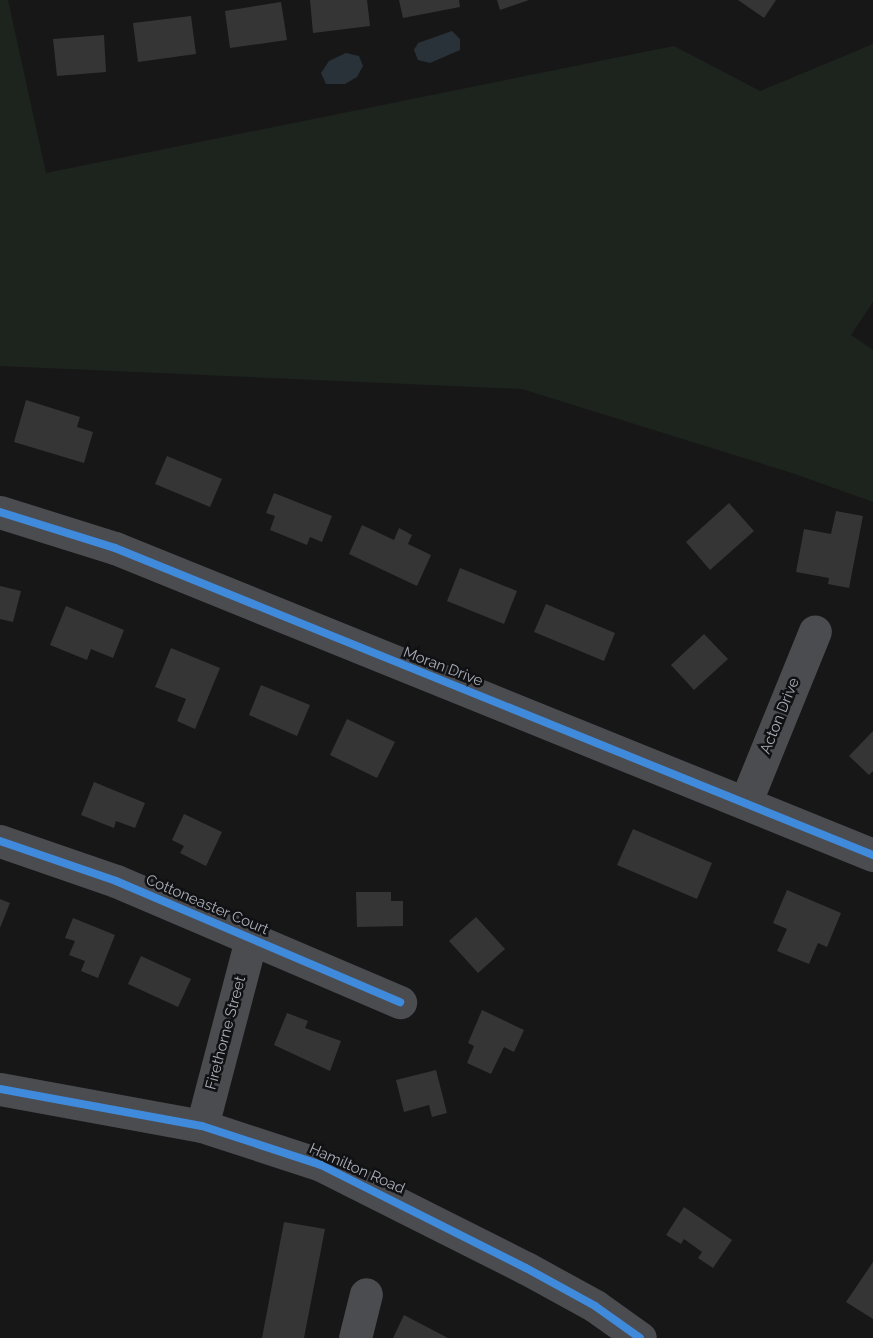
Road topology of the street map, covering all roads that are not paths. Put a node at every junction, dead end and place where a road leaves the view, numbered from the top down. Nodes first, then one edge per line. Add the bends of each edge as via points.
1 (0, 512) edge
2 (815, 631) dead end
3 (746, 801) junction
4 (0, 841) edge
5 (873, 855) edge
6 (251, 939) junction
7 (400, 1002) dead end
8 (0, 1089) edge
9 (202, 1126) junction
10 (366, 1294) dead end
11 (355, 1338) edge
12 (640, 1338) edge

1 - 3 street, Moran Drive via 115,548
2 - 3 street, Acton Drive
3 - 5 street, Moran Drive
4 - 6 street, Cottoneaster Court via 79,866
6 - 7 street, Cottoneaster Court
6 - 9 street, Firethorne Street
8 - 9 street, Hamilton Road
9 - 12 street, Hamilton Road via 321,1165 412,1208 595,1306
10 - 11 street

